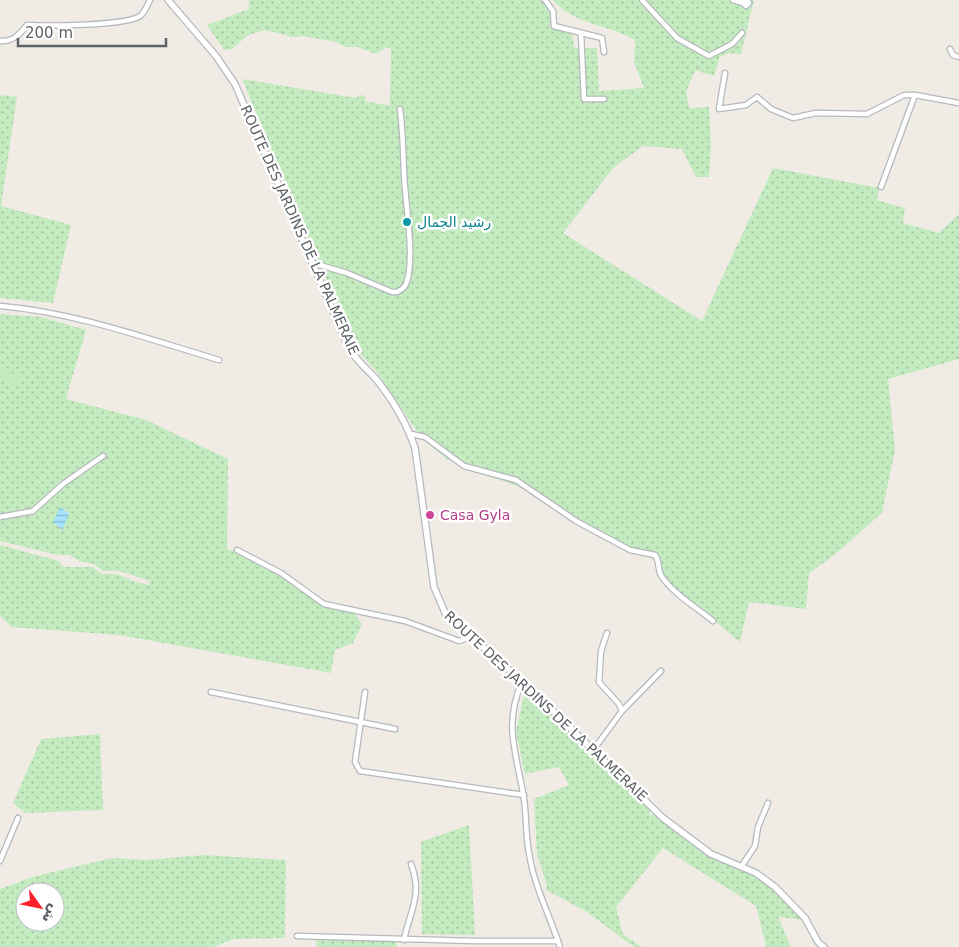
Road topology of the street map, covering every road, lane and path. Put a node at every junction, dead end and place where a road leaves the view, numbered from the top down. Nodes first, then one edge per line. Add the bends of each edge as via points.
1 (150, 0) edge
2 (168, 0) edge
3 (545, 0) edge
4 (642, 0) edge
5 (733, 0) edge
6 (745, 1) edge
7 (581, 33) junction
8 (742, 33) dead end
9 (0, 41) edge
10 (950, 49) dead end
11 (604, 52) dead end
12 (959, 57) edge
13 (725, 73) dead end
14 (915, 94) junction
15 (604, 98) dead end
16 (959, 103) edge
17 (400, 109) dead end
18 (881, 187) dead end
19 (313, 263) junction
20 (0, 306) edge
21 (219, 360) dead end
22 (411, 434) junction
23 (103, 456) dead end
24 (0, 517) edge
25 (237, 550) dead end
26 (713, 621) dead end
27 (607, 633) dead end
28 (471, 637) junction
29 (661, 671) dead end
30 (522, 681) junction
31 (211, 692) dead end
32 (365, 692) dead end
33 (622, 711) junction
34 (361, 724) junction
35 (395, 729) dead end
36 (594, 749) junction
37 (524, 795) junction
38 (768, 803) dead end
39 (18, 818) dead end
40 (0, 861) edge
41 (411, 864) dead end
42 (741, 867) junction
43 (297, 936) dead end
44 (404, 940) junction
45 (420, 940) junction
46 (558, 941) junction
47 (420, 947) edge
48 (560, 947) edge
49 (824, 947) edge

1 - 9 street via 135,18 84,25 27,25 18,36 6,42
2 - 19 street, ROUTE DES JARDINS DE LA PALMERAIE via 216,56 235,84
3 - 7 street via 553,11 554,26
4 - 8 street via 677,38 708,56 732,44
5 - 6 street
7 - 11 street via 602,38
7 - 15 street via 584,99
10 - 12 street
13 - 14 street via 719,109 746,105 757,98 790,118 816,113 867,114 900,96
14 - 16 street
14 - 18 street
17 - 19 street via 408,212 409,270 406,284 398,292 392,292
19 - 22 street, ROUTE DES JARDINS DE LA PALMERAIE via 352,354 381,385
20 - 21 street via 33,309
22 - 26 street via 425,437 464,466 516,480 576,521 630,550 655,555 664,580
22 - 28 street, ROUTE DES JARDINS DE LA PALMERAIE via 434,587 446,615
23 - 24 street via 63,484 34,511
25 - 28 street via 281,573 324,604 405,621 460,641
27 - 33 street via 601,651 599,682
28 - 30 street, ROUTE DES JARDINS DE LA PALMERAIE
29 - 33 street
30 - 36 street, ROUTE DES JARDINS DE LA PALMERAIE
30 - 37 street via 511,726
31 - 34 street
32 - 34 street
33 - 36 street
34 - 35 street
34 - 37 street via 355,762 360,771
36 - 42 street, ROUTE DES JARDINS DE LA PALMERAIE via 676,829 711,854
37 - 46 street via 531,866
38 - 42 street via 758,827 755,846
39 - 40 street
41 - 44 street via 416,877 416,898
42 - 49 street, ROUTE DES JARDINS DE LA PALMERAIE via 763,877 787,898
43 - 44 street
44 - 45 street
45 - 46 street
45 - 47 street
46 - 48 street

